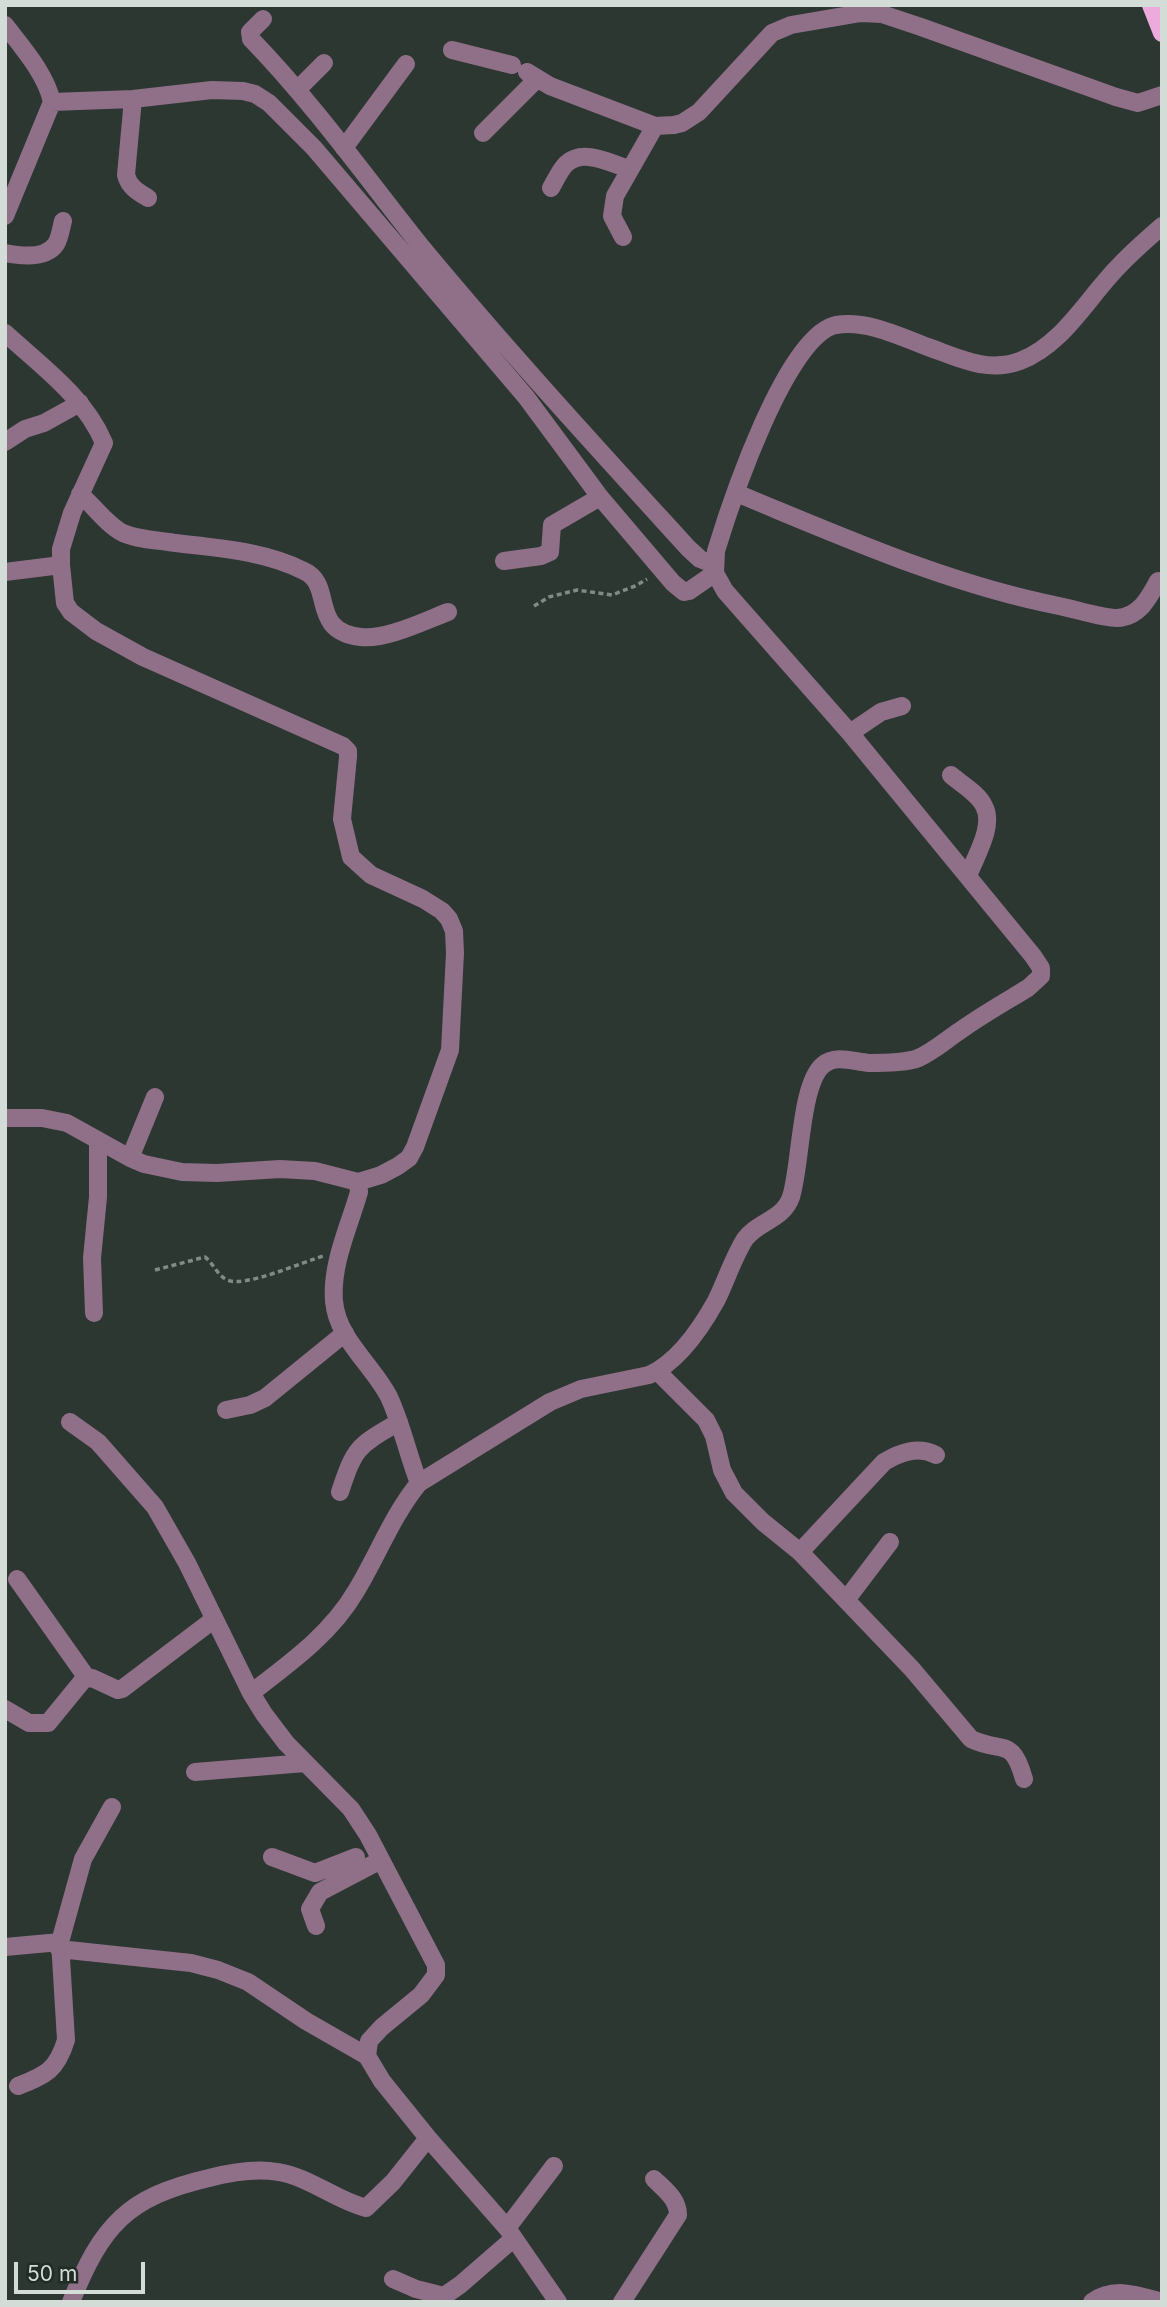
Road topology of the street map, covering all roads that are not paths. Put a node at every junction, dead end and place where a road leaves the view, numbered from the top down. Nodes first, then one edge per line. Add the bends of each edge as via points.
1 (1151, 5) edge
2 (263, 19) dead end
3 (5, 25) edge
4 (1162, 33) edge
5 (452, 50) dead end
6 (324, 64) dead end
7 (406, 64) dead end
8 (525, 72) junction
9 (297, 90) junction
10 (1162, 95) edge
11 (133, 99) junction
12 (51, 102) junction
13 (655, 126) junction
14 (483, 133) dead end
15 (344, 148) junction
16 (629, 169) junction
17 (551, 188) dead end
18 (148, 198) dead end
19 (5, 216) edge
20 (63, 221) dead end
21 (1162, 226) edge
22 (623, 237) dead end
23 (5, 253) edge
24 (5, 332) edge
25 (80, 403) junction
26 (5, 442) edge
27 (736, 493) junction
28 (79, 494) junction
29 (600, 497) junction
30 (504, 561) dead end
31 (61, 565) junction
32 (5, 572) edge
33 (712, 572) junction
34 (1158, 581) dead end
35 (448, 612) dead end
36 (902, 706) dead end
37 (850, 733) junction
38 (950, 775) dead end
39 (968, 876) junction
40 (155, 1097) dead end
41 (5, 1118) edge
42 (98, 1140) junction
43 (130, 1158) junction
44 (358, 1182) junction
45 (94, 1313) dead end
46 (345, 1333) junction
47 (657, 1371) junction
48 (226, 1410) dead end
49 (70, 1422) dead end
50 (399, 1422) junction
51 (936, 1455) dead end
52 (419, 1483) junction
53 (340, 1492) dead end
54 (890, 1542) dead end
55 (800, 1552) junction
56 (17, 1578) dead end
57 (846, 1600) junction
58 (214, 1620) junction
59 (87, 1678) junction
60 (251, 1693) junction
61 (5, 1709) edge
62 (305, 1763) junction
63 (195, 1772) dead end
64 (1024, 1779) dead end
65 (112, 1808) dead end
66 (370, 1854) junction
67 (272, 1857) dead end
68 (316, 1926) dead end
69 (60, 1945) junction
70 (5, 1947) edge
71 (367, 2056) junction
72 (18, 2086) dead end
73 (428, 2138) junction
74 (554, 2166) dead end
75 (654, 2179) dead end
76 (510, 2234) junction
77 (393, 2279) dead end
78 (71, 2302) edge
79 (558, 2302) edge
80 (622, 2302) edge
81 (1092, 2302) edge
82 (1162, 2302) edge

1 - 4 main road
2 - 9 street via 250,36
3 - 12 street via 50,93
5 - 8 street
6 - 9 street
7 - 15 street
8 - 13 street
8 - 14 street
9 - 15 street
10 - 13 street via 1138,103 921,27 861,13 791,25 772,33 699,112 682,123
11 - 12 street
11 - 18 street via 126,175 134,189
11 - 29 street via 243,91 279,111 526,397
12 - 19 street
13 - 16 street
15 - 33 street via 530,376
16 - 17 street via 590,156 578,158 566,164
16 - 22 street via 612,206
20 - 23 street via 49,251 19,256
21 - 27 street via 1119,265 1056,338 1021,360 991,367 879,329 832,326 802,354 773,400
24 - 25 street
25 - 26 street
25 - 28 street via 104,443
27 - 33 street
27 - 34 street via 891,556 1012,597 1116,618 1134,613
28 - 31 street via 64,537
28 - 35 street via 122,533 259,555 306,571 314,578 331,624 349,634 379,636
29 - 30 street via 552,525 550,552
29 - 33 street via 680,589 690,591
31 - 32 street
31 - 44 street via 65,603 96,631 143,657 343,746 348,757 342,819 351,857 371,875 434,905 449,919 455,953 446,1065 409,1158
33 - 37 street
36 - 37 street via 881,712
37 - 39 street
38 - 39 street via 977,796 987,816
39 - 47 street via 1041,968 1041,976 916,1059 867,1063 845,1059 824,1064 809,1091 797,1174 786,1208 746,1238 695,1333
40 - 43 street
41 - 42 street via 67,1123
42 - 43 street
42 - 45 street
43 - 44 street via 182,1172 280,1168
44 - 46 street via 336,1270 334,1301
46 - 48 street via 264,1398
46 - 50 street via 388,1394
47 - 52 street via 581,1389 550,1402
47 - 55 street via 706,1420 734,1493
49 - 58 street via 98,1442 155,1507
50 - 52 street
50 - 53 street via 359,1447
51 - 55 street via 916,1450 884,1462
52 - 60 street via 389,1527 356,1591 328,1629
54 - 57 street
55 - 57 street
56 - 59 street
57 - 64 street via 971,1739 1012,1751
58 - 59 street via 122,1689
58 - 60 street
59 - 61 street via 48,1723 29,1723
60 - 62 street
62 - 63 street
62 - 66 street via 351,1809
65 - 69 street via 83,1859
66 - 67 street via 314,1873
66 - 68 street via 320,1892 310,1909
66 - 71 street via 431,1953 436,1975 421,1995 369,2041
69 - 70 street
69 - 71 street via 218,1970 248,1983
69 - 72 street via 66,2040 46,2074
71 - 73 street
73 - 76 street
73 - 78 street via 366,2208 301,2178 260,2170 222,2175 150,2196 120,2217 97,2245
74 - 76 street
75 - 80 street via 674,2199 678,2216
76 - 77 street via 460,2286 444,2296
76 - 79 street
81 - 82 street via 1120,2291

